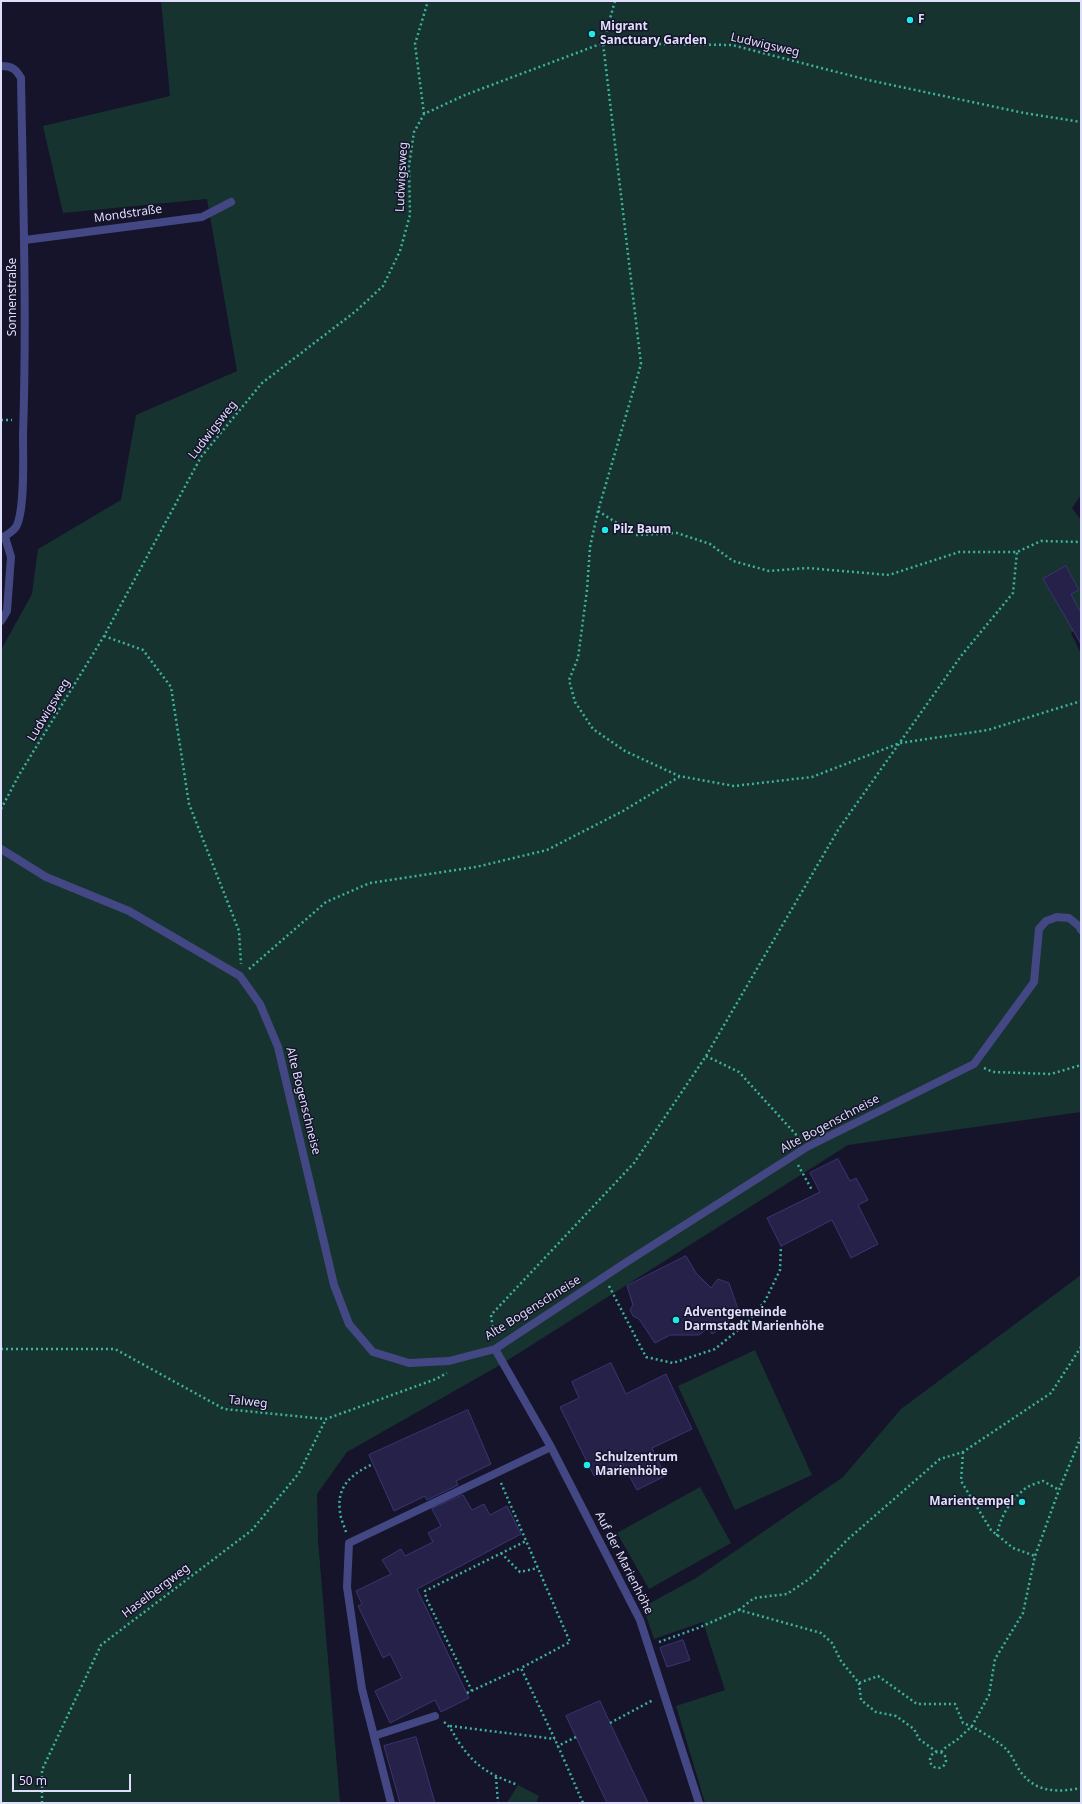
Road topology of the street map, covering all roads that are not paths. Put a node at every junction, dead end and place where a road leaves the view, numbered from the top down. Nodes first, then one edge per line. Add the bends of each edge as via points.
1 (1, 66) edge
2 (231, 202) dead end
3 (25, 240) junction
4 (3, 537) edge
5 (1, 622) edge
6 (1, 849) edge
7 (1081, 930) edge
8 (495, 1349) junction
9 (551, 1447) junction
10 (435, 1716) road end
11 (374, 1736) junction
12 (391, 1803) edge
13 (699, 1803) edge

1 - 3 street, Sonnenstraße via 16,69 21,78
2 - 3 street, Mondstraße via 202,216
3 - 4 street, Sonnenstraße via 25,388 21,505 17,526
4 - 5 street via 11,557 7,611
6 - 8 street, Alte Bogenschneise via 46,877 129,911 240,976 260,1004 278,1046 334,1285 349,1324 373,1352 409,1363 449,1361
7 - 8 street, Alte Bogenschneise via 1069,918 1057,917 1046,921 1039,929 1034,982 974,1064 793,1155
8 - 9 street, Auf der Marienhöhe
9 - 11 street via 349,1543 347,1588 362,1688
9 - 13 street, Auf der Marienhöhe via 640,1620
10 - 11 street
11 - 12 street

